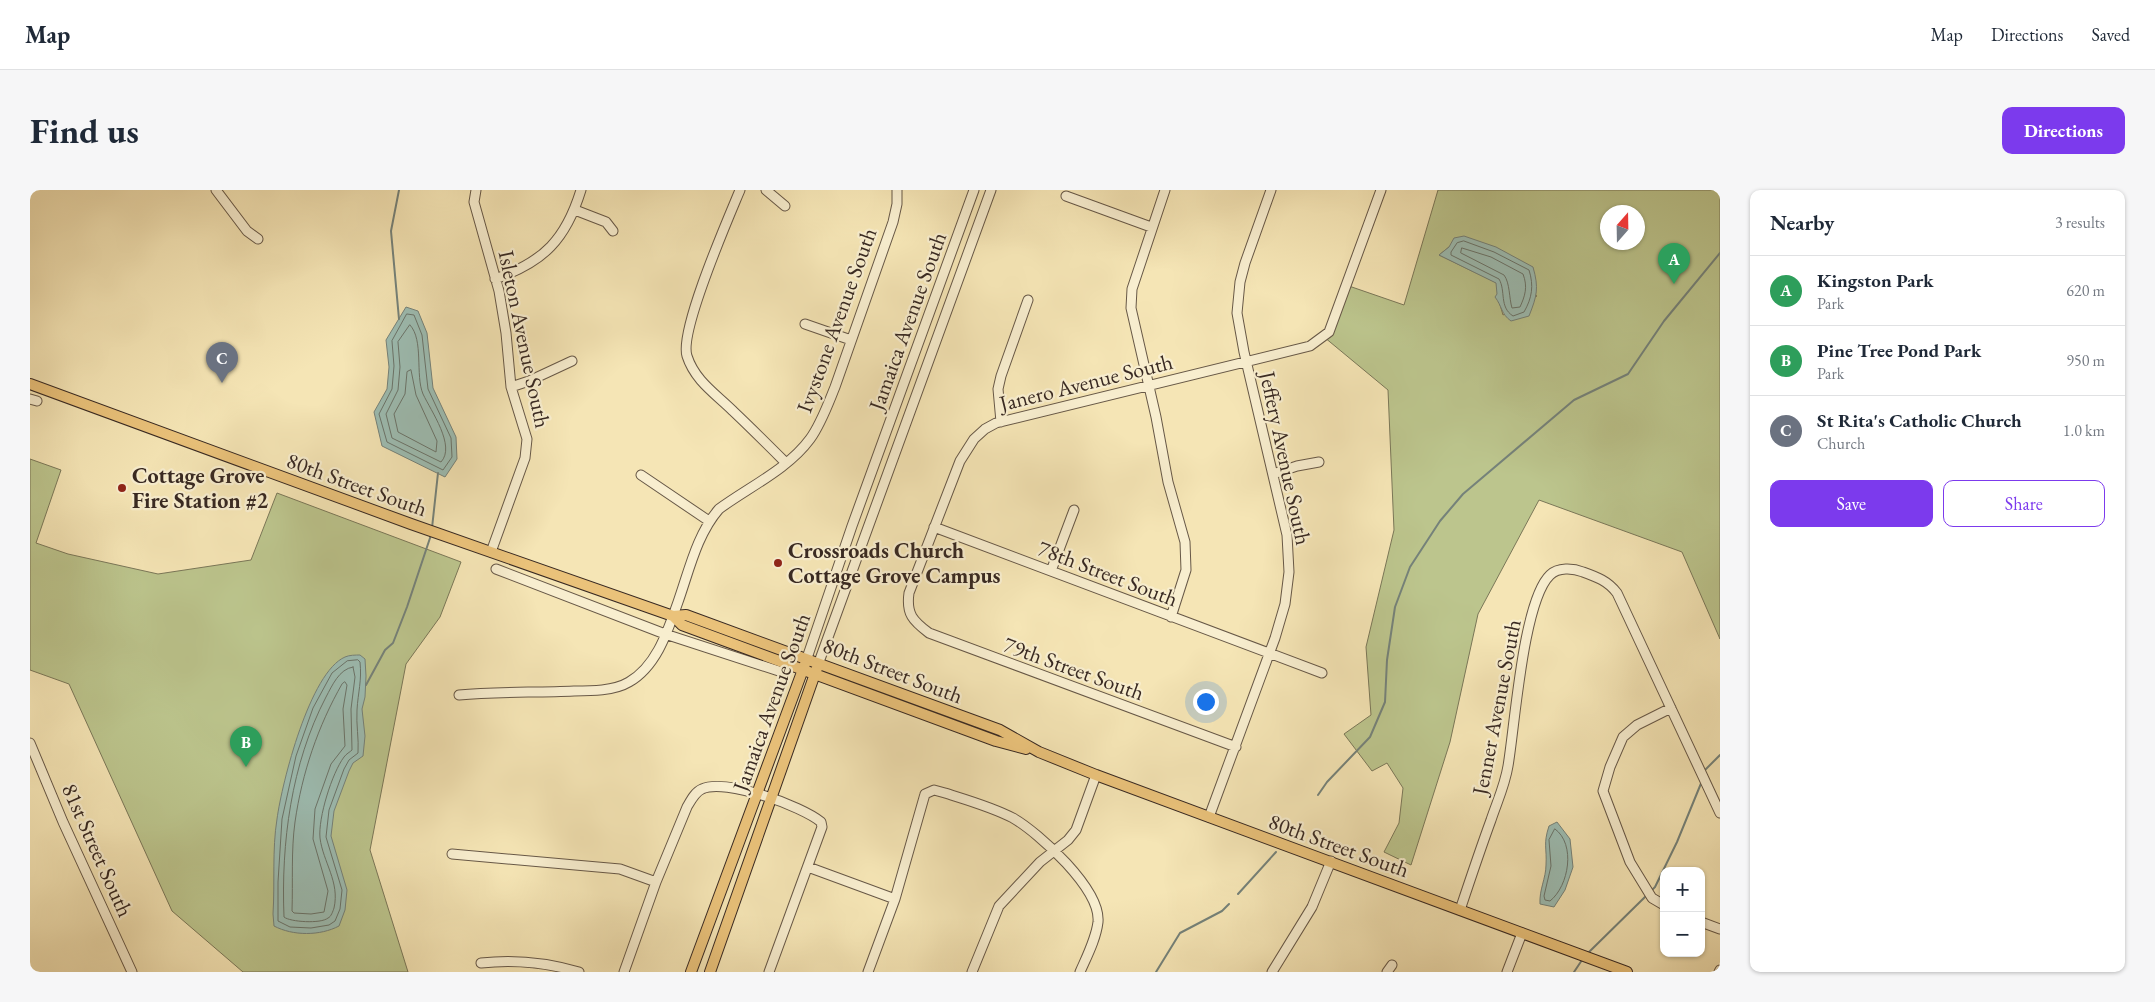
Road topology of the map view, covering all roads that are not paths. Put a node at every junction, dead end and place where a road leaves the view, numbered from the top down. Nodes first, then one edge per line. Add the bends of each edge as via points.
1 (216, 190) edge
2 (476, 190) edge
3 (581, 190) edge
4 (740, 190) edge
5 (766, 190) edge
6 (897, 190) edge
7 (974, 190) edge
8 (991, 190) edge
9 (1164, 190) edge
10 (1271, 190) edge
11 (1381, 190) edge
12 (1066, 196) dead end
13 (785, 206) dead end
14 (575, 210) junction
15 (1151, 227) junction
16 (613, 231) dead end
17 (258, 239) dead end
18 (496, 279) junction
19 (1028, 300) dead end
20 (805, 324) dead end
21 (851, 340) junction
22 (572, 361) dead end
23 (1246, 363) junction
24 (30, 384) edge
25 (1149, 386) junction
26 (511, 388) junction
27 (1001, 422) junction
28 (785, 462) junction
29 (1319, 462) dead end
30 (1273, 474) junction
31 (640, 475) dead end
32 (1074, 510) dead end
33 (709, 521) junction
34 (934, 527) junction
35 (491, 552) junction
36 (496, 569) dead end
37 (1051, 571) junction
38 (909, 611) joint
39 (673, 616) junction
40 (1171, 617) junction
41 (665, 634) junction
42 (1269, 653) junction
43 (807, 658) junction
44 (819, 662) junction
45 (802, 670) junction
46 (785, 673) dead end
47 (1322, 673) dead end
48 (815, 674) junction
49 (460, 695) dead end
50 (1672, 708) junction
51 (30, 743) edge
52 (1236, 747) junction
53 (1039, 752) junction
54 (1096, 775) junction
55 (917, 789) dead end
56 (758, 794) junction
57 (925, 794) junction
58 (772, 798) junction
59 (1720, 813) edge
60 (1209, 817) junction
61 (1054, 851) junction
62 (452, 854) dead end
63 (1331, 862) junction
64 (808, 868) junction
65 (656, 882) junction
66 (895, 899) junction
67 (1660, 903) edge
68 (1460, 910) junction
69 (1705, 923) edge
70 (1720, 929) edge
71 (1522, 934) junction
72 (480, 963) dead end
73 (132, 972) edge
74 (578, 972) edge
75 (624, 972) edge
76 (691, 972) edge
77 (710, 972) edge
78 (770, 972) edge
79 (868, 972) edge
80 (972, 972) edge
81 (1080, 972) edge
82 (1272, 972) edge
83 (1506, 972) edge
84 (1627, 972) edge

1 - 17 street via 247,231
2 - 18 street, Isleton Avenue South via 474,202
3 - 14 street
4 - 28 street via 693,312 685,343 686,355 701,382
5 - 13 street
6 - 21 street, Ivystone Avenue South via 893,222
7 - 43 street, Jamaica Avenue South
8 - 44 street, Jamaica Avenue South
9 - 15 street
10 - 23 street, Jeffery Avenue South via 1240,282 1237,313
11 - 23 street, Janero Avenue South via 1328,332 1310,346
12 - 15 street
14 - 16 street via 606,222
14 - 18 street via 550,248 524,267
15 - 25 street via 1132,289 1131,308
18 - 26 street, Isleton Avenue South via 506,333
19 - 27 street via 1001,376 998,390
20 - 21 street
21 - 28 street, Ivystone Avenue South via 836,387 818,424 804,445
22 - 26 street
23 - 25 street, Janero Avenue South
23 - 30 street, Jeffery Avenue South
24 - 35 main road, 80th Street South
25 - 27 street, Janero Avenue South
25 - 40 street via 1186,556 1186,570
26 - 35 street, Isleton Avenue South via 527,448
27 - 34 street, Janero Avenue South via 985,429 965,451
28 - 33 street, Ivystone Avenue South via 719,508
29 - 30 street
30 - 42 street, Jeffery Avenue South via 1287,536 1289,572 1284,604
31 - 33 street
32 - 37 street
33 - 39 street, Ivystone Avenue South
34 - 37 street, 78th Street South
34 - 38 street, Janero Avenue South via 909,593
35 - 39 main road, 80th Street South
36 - 41 street
37 - 40 street, 78th Street South
38 - 52 street, 79th Street South via 918,626 929,633
39 - 41 street, Ivystone Avenue South
39 - 43 main road, 80th Street South via 686,615
39 - 45 main road, 80th Street South via 682,625
40 - 42 street, 78th Street South
41 - 46 street
41 - 49 street, Ivystone Avenue South via 653,659 629,682 617,686 596,690
42 - 47 street, 78th Street South
42 - 52 street, Jeffery Avenue South
43 - 44 main road, 80th Street South
43 - 45 main road, Jamaica Avenue South
44 - 48 main road, Jamaica Avenue South
44 - 53 main road, 80th Street South via 1000,730
45 - 48 main road, 80th Street South
45 - 56 main road, Jamaica Avenue South
48 - 53 main road, 80th Street South via 996,741
48 - 58 main road, Jamaica Avenue South
50 - 59 street
50 - 67 street via 1637,725 1623,737 1610,766 1604,791 1630,862 1652,898
50 - 68 street, Jenner Avenue South via 1617,593 1606,581 1584,572 1571,569 1551,574 1542,585 1527,636 1501,793
51 - 73 street, 81st Street South
52 - 60 street, Jeffery Avenue South
53 - 54 main road, 80th Street South
54 - 60 main road, 80th Street South
54 - 61 street via 1076,830
55 - 57 street
56 - 58 street
56 - 65 street via 729,786 702,789 687,806
56 - 76 main road, Jamaica Avenue South
57 - 61 street via 934,790 1011,817 1031,829
57 - 66 street
58 - 64 street via 821,822
58 - 77 main road, Jamaica Avenue South
60 - 63 main road, 80th Street South
61 - 80 street via 999,906
61 - 81 street via 1086,887 1097,910 1093,941
62 - 65 street via 620,870
63 - 68 main road, 80th Street South
63 - 82 street via 1312,907
64 - 66 street
64 - 78 street
65 - 75 street
66 - 79 street
68 - 71 main road, 80th Street South
69 - 70 street
71 - 83 street
71 - 84 main road, 80th Street South
72 - 74 street via 520,960

